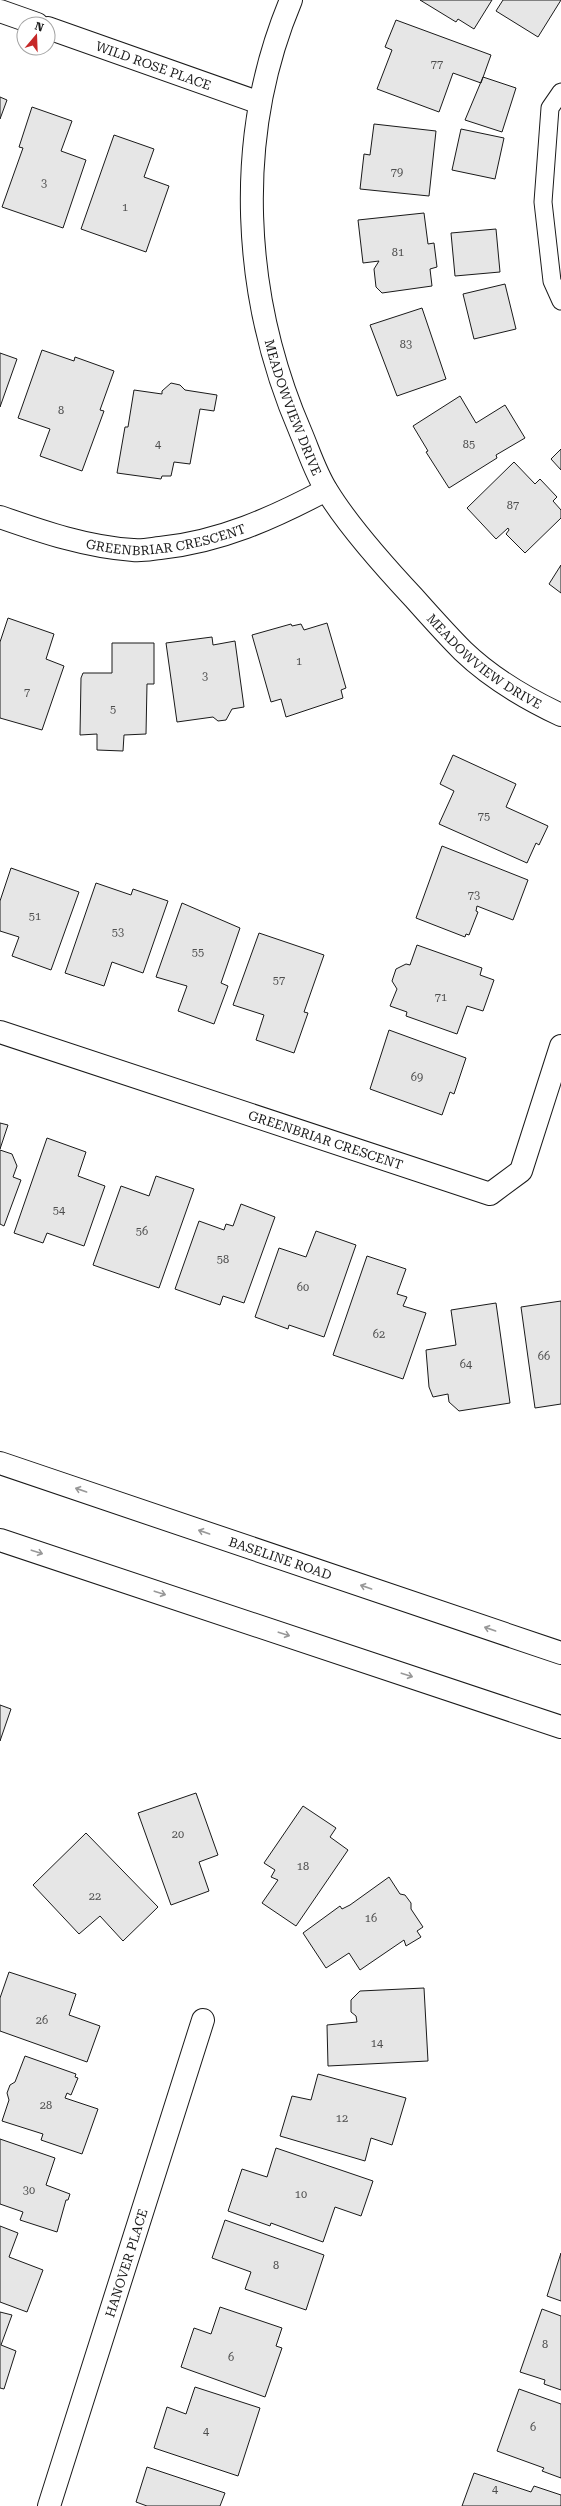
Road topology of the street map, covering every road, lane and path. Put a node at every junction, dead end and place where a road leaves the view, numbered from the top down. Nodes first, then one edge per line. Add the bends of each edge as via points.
1 (291, 0) edge
2 (0, 11) edge
3 (16, 17) edge
4 (56, 31) edge
5 (561, 92) edge
6 (260, 103) junction
7 (561, 301) edge
8 (326, 490) junction
9 (0, 517) edge
10 (561, 715) edge
11 (0, 1032) edge
12 (561, 1046) edge
13 (0, 1463) edge
14 (0, 1540) edge
15 (561, 1653) edge
16 (561, 1727) edge
17 (203, 2020) dead end
18 (49, 2506) edge

1 - 6 street, MEADOWVIEW DRIVE
2 - 3 street
4 - 6 street, WILD ROSE PLACE
5 - 7 lane via 550,108 543,202 552,281
6 - 8 street, MEADOWVIEW DRIVE via 252,157 252,206 257,274 269,340 288,404
8 - 9 street, GREENBRIAR CRESCENT via 280,514 236,532 181,546 134,550 86,544
8 - 10 street, MEADOWVIEW DRIVE via 387,569 464,652 506,684
11 - 12 street, GREENBRIAR CRESCENT via 490,1194 521,1171
15 -> 13 street, BASELINE ROAD
14 -> 16 street
17 - 18 street, HANOVER PLACE

